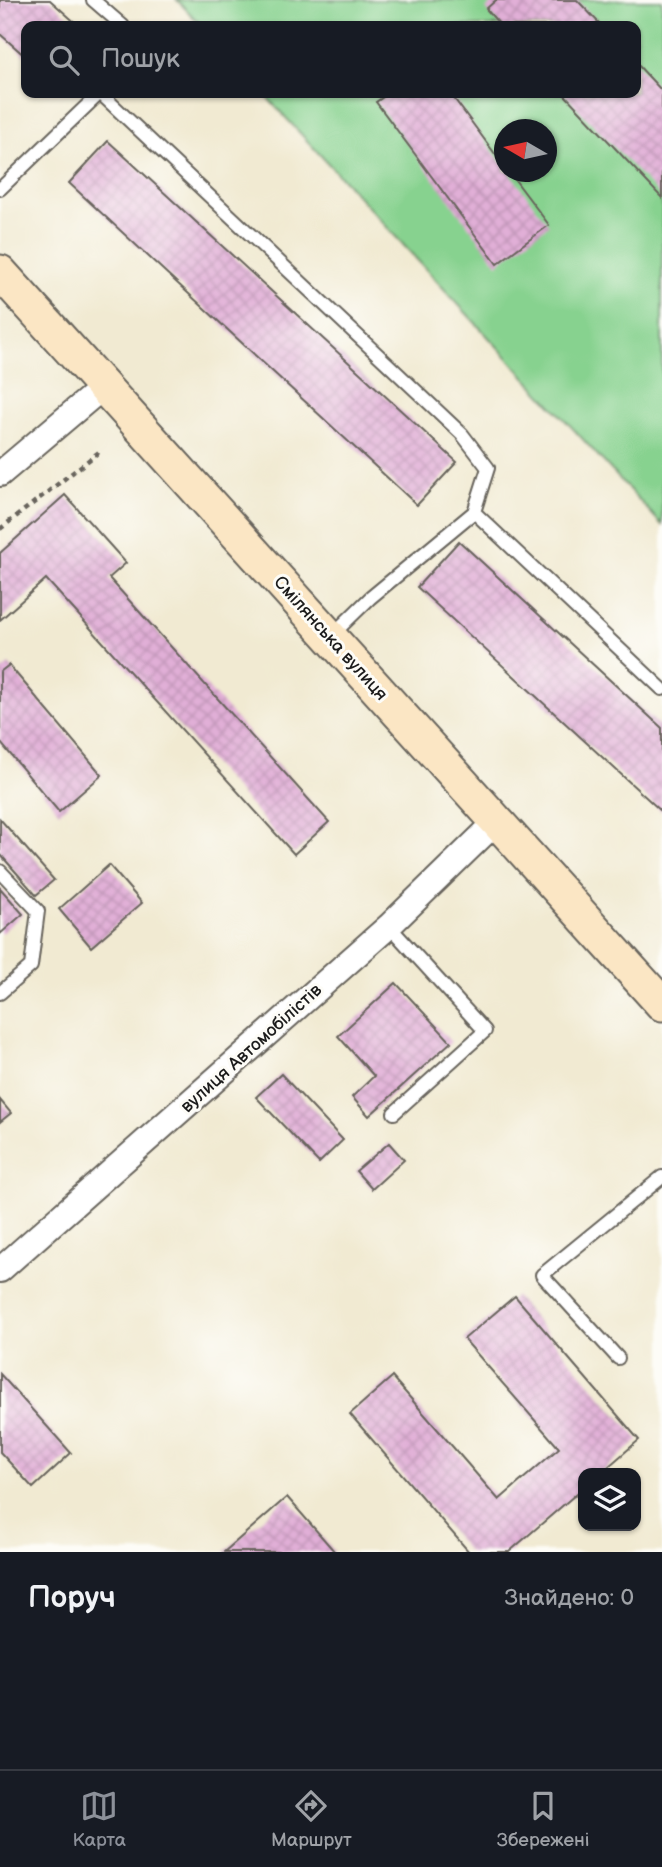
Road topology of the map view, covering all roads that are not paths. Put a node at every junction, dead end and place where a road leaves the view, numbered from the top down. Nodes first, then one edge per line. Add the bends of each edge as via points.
1 (93, 0) edge
2 (116, 21) edge
3 (95, 98) edge
4 (105, 98) edge
5 (0, 189) edge
6 (0, 272) edge
7 (103, 387) junction
8 (0, 474) edge
9 (474, 512) junction
10 (329, 637) junction
11 (662, 689) edge
12 (497, 821) junction
13 (0, 871) edge
14 (389, 926) junction
15 (0, 993) edge
16 (662, 1004) edge
17 (394, 1113) dead end
18 (662, 1177) edge
19 (0, 1270) edge
20 (618, 1358) dead end

1 - 2 lane
3 - 5 lane
4 - 9 lane via 462,434 488,468
6 - 7 main road, Смілянська вулиця
7 - 8 street
7 - 10 main road, Смілянська вулиця
9 - 10 lane
9 - 11 lane
10 - 12 main road, Смілянська вулиця
12 - 14 street, вулиця Автомобілістів
12 - 16 main road, Смілянська вулиця
13 - 15 lane via 38,911 30,966
14 - 17 lane via 485,1031
14 - 19 street, вулиця Автомобілістів
18 - 20 lane via 542,1275

